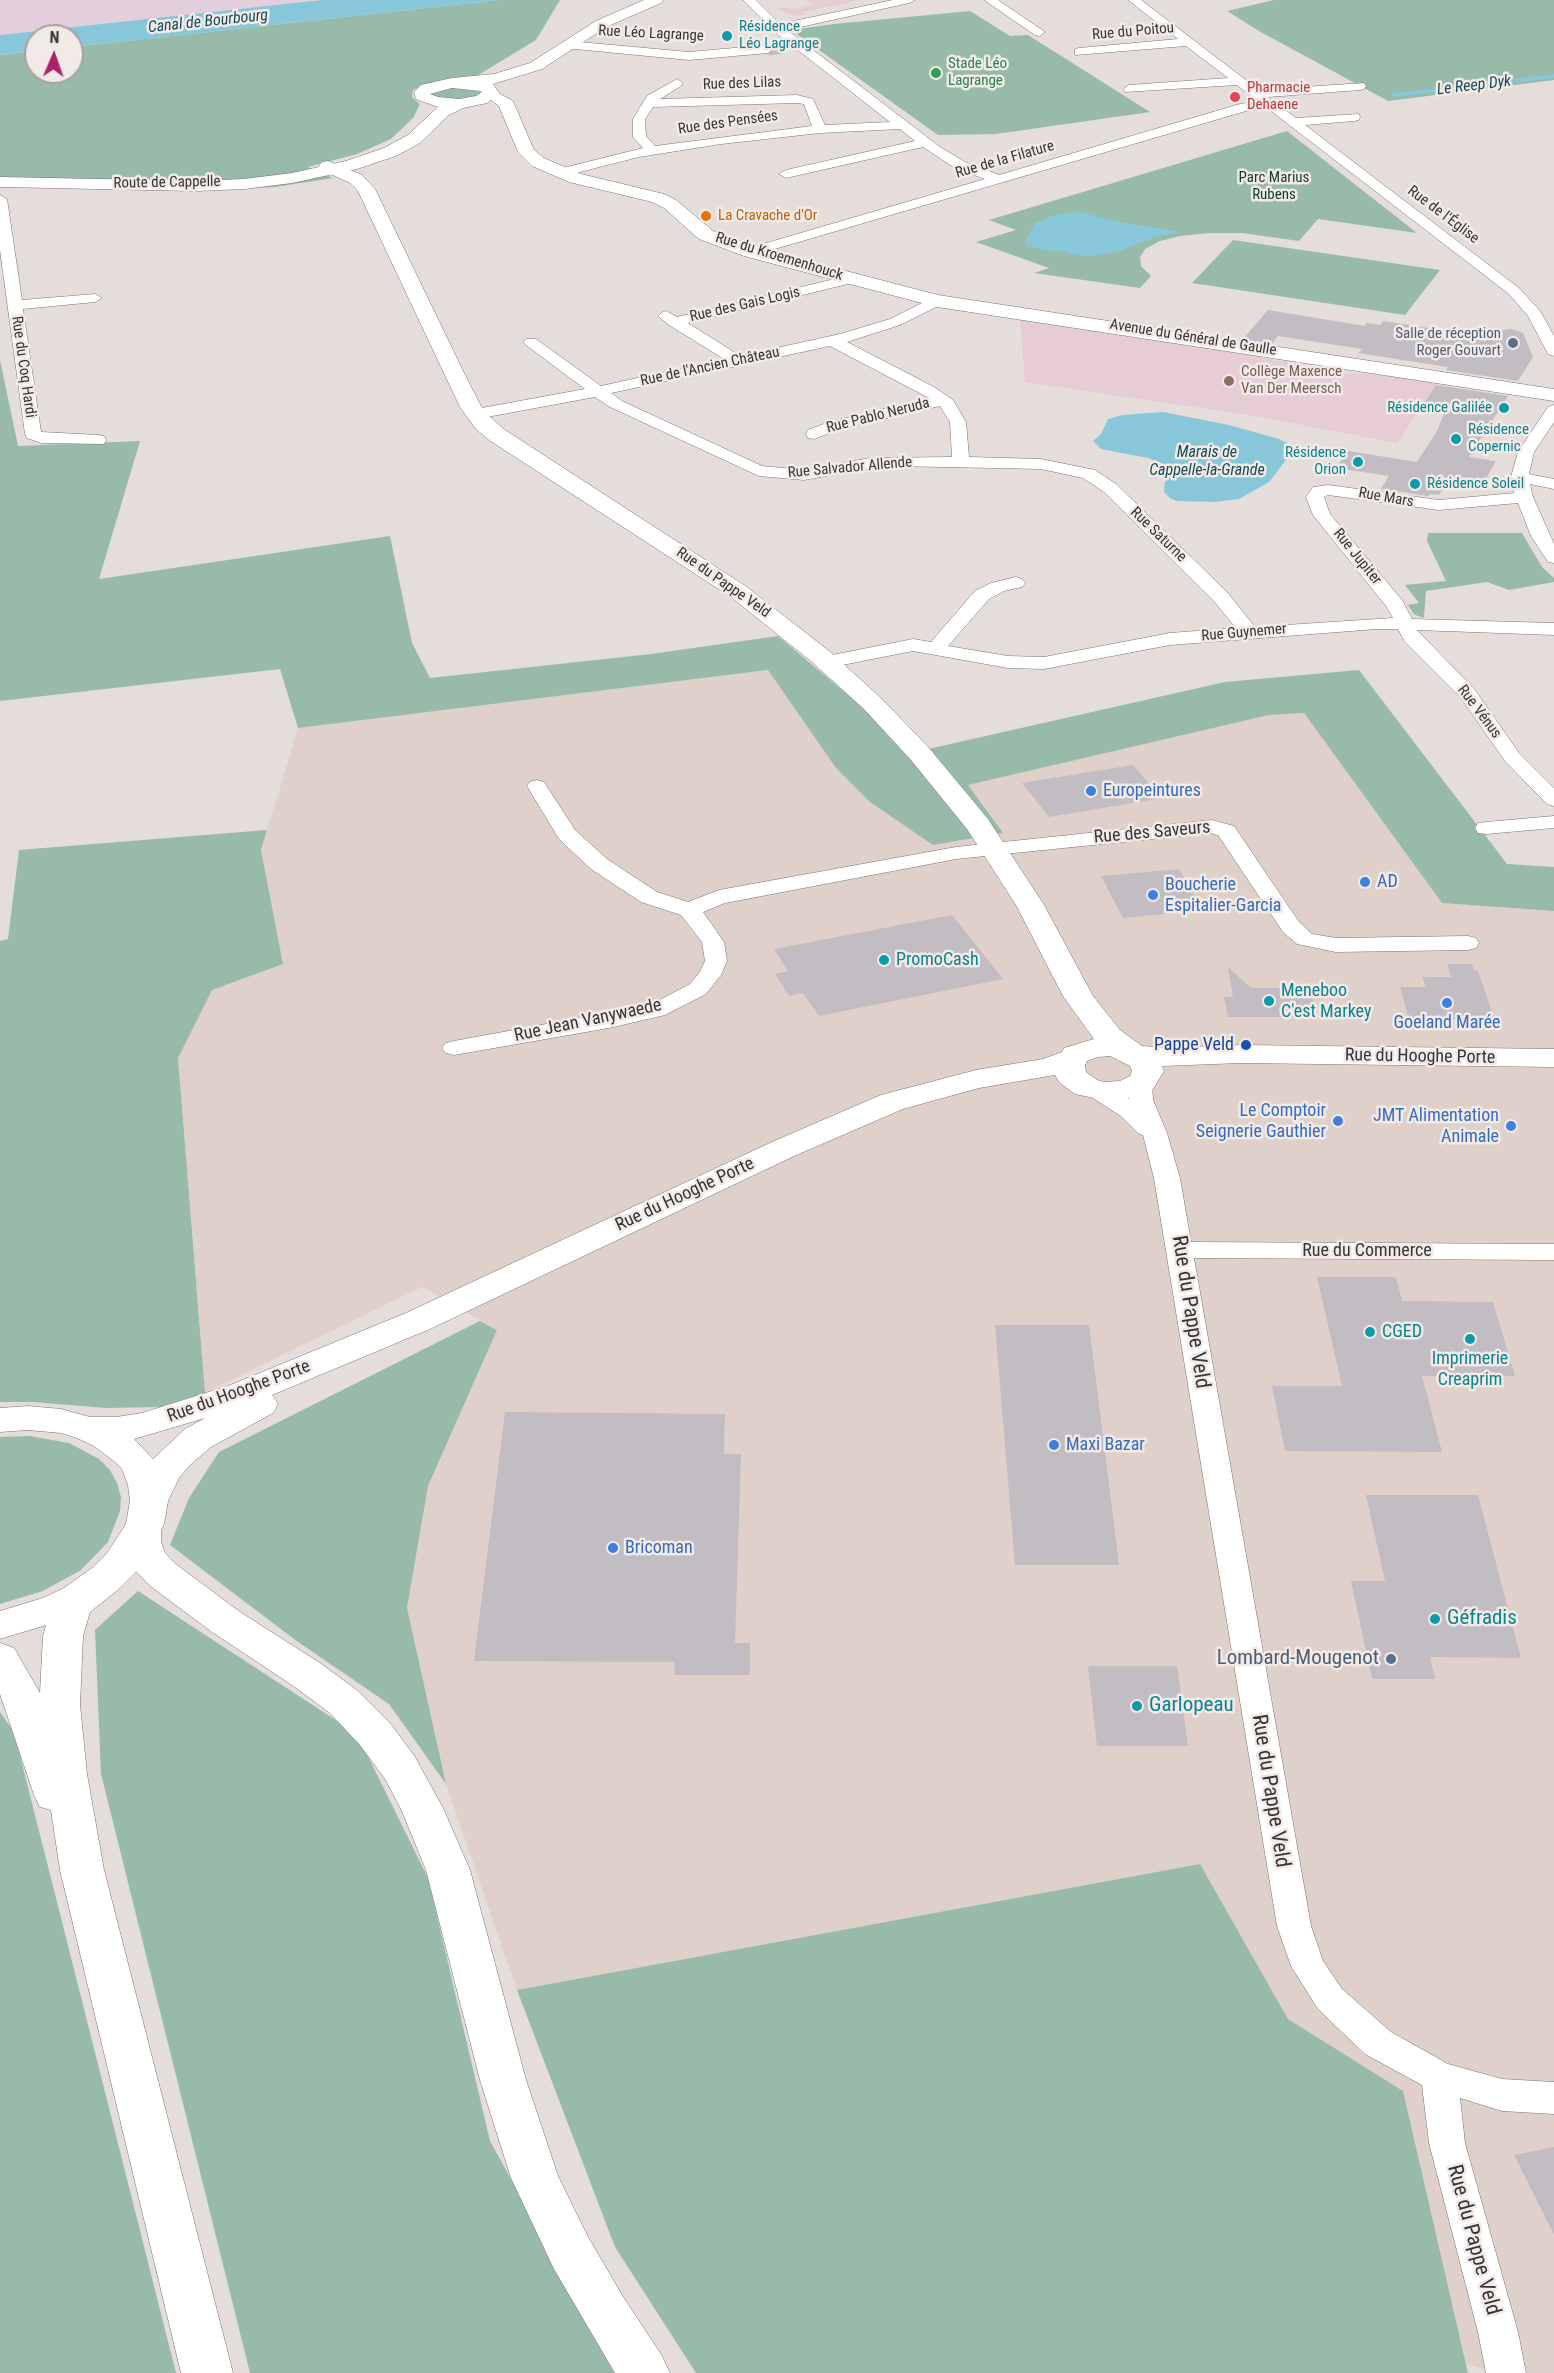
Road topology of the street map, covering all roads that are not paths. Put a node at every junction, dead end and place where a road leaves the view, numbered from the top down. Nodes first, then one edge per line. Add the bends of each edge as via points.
1 (656, 0) edge
2 (749, 0) edge
3 (909, 0) edge
4 (990, 0) edge
5 (1134, 0) edge
6 (778, 28) junction
7 (1039, 32) dead end
8 (1189, 42) junction
9 (801, 46) junction
10 (783, 47) tunnel mouth
11 (768, 49) tunnel mouth
12 (562, 50) junction
13 (1079, 52) dead end
14 (1240, 81) junction
15 (465, 83) junction
16 (677, 83) dead end
17 (1360, 86) dead end
18 (1130, 89) dead end
19 (491, 92) junction
20 (1257, 94) junction
21 (428, 100) junction
22 (466, 103) junction
23 (647, 103) junction
24 (1269, 103) junction
25 (509, 114) junction
26 (1354, 117) dead end
27 (1294, 122) junction
28 (903, 125) junction
29 (820, 129) junction
30 (926, 142) junction
31 (652, 151) junction
32 (341, 165) junction
33 (565, 171) junction
34 (786, 174) dead end
35 (997, 179) junction
36 (1, 187) edge
37 (751, 252) junction
38 (851, 279) junction
39 (95, 298) dead end
40 (938, 301) junction
41 (14, 305) junction
42 (680, 305) dead end
43 (674, 322) junction
44 (831, 340) junction
45 (531, 342) dead end
46 (1554, 351) edge
47 (737, 361) junction
48 (599, 391) junction
49 (1554, 395) edge
50 (943, 400) junction
51 (1554, 410) edge
52 (476, 414) junction
53 (814, 434) dead end
54 (98, 440) dead end
55 (961, 462) junction
56 (1049, 465) joint
57 (1520, 477) junction
58 (1554, 484) edge
59 (1319, 491) joint
60 (1524, 497) junction
61 (1554, 558) edge
62 (1016, 583) dead end
63 (1405, 624) junction
64 (1554, 629) edge
65 (1250, 633) junction
66 (936, 648) junction
67 (827, 662) junction
68 (537, 786) dead end
69 (1554, 800) edge
70 (1554, 822) edge
71 (1486, 828) dead end
72 (994, 848) junction
73 (689, 910) junction
74 (1468, 943) dead end
75 (1078, 996) junction
76 (453, 1048) dead end
77 (1554, 1058) edge
78 (1137, 1068) junction
79 (1083, 1071) junction
80 (1157, 1142) junction
81 (1180, 1251) junction
82 (1554, 1252) edge
83 (418, 1321) junction
84 (0, 1420) edge
85 (90, 1429) junction
86 (145, 1516) junction
87 (78, 1598) junction
88 (0, 1625) edge
89 (0, 1658) edge
90 (82, 1870) junction
91 (1439, 2077) junction
92 (1554, 2098) edge
93 (207, 2373) edge
94 (644, 2373) edge
95 (1506, 2373) edge

1 - 12 main road via 607,21
2 - 6 street
3 - 6 street
4 - 7 street
5 - 8 street, Rue de l'Église
6 - 9 street
8 - 13 street, Rue du Poitou
8 - 14 street, Rue de l'Église
9 - 10 street
9 - 28 street
11 - 12 street, Rue Léo Lagrange via 689,56
12 - 15 main road via 520,72
12 - 19 main road via 543,66 502,83
14 - 18 street
14 - 20 street, Rue de l'Église
15 - 19 main road via 483,86
15 - 21 main road via 427,88 421,94
16 - 23 street, Rue des Lilas
17 - 20 street
19 - 22 main road via 486,98
19 - 25 main road, Rue du Kroemenhouck via 507,104
20 - 24 street, Rue de l'Église
21 - 22 main road
21 - 32 main road via 426,115 406,135
22 - 25 main road via 496,104
22 - 32 main road via 443,111 407,143
23 - 29 street, Rue des Lilas via 801,99 809,102
23 - 31 street via 638,127 641,139
24 - 27 street, Rue de l'Église
24 - 35 street, Rue de la Filature
25 - 33 main road, Rue du Kroemenhouck via 532,158
26 - 27 street
27 - 46 street, Rue de l'Église via 1514,291 1535,314
28 - 29 street, Rue des Pensées
28 - 30 street
29 - 31 street, Rue des Pensées
30 - 34 street
30 - 35 street via 954,162
31 - 33 street, Rue des Pensées
32 - 36 main road, Route de Cappelle via 254,181 197,186
32 - 52 main road, Rue du Pappe Veld via 366,189
33 - 37 main road, Rue du Kroemenhouck via 662,200 706,235
35 - 37 street, Rue de la Filature
36 - 41 street, Rue du Coq Hardi
37 - 38 main road, Rue du Kroemenhouck
38 - 40 main road, Rue du Kroemenhouck
38 - 43 street, Rue des Gais Logis
39 - 41 street
40 - 44 street, Rue de l'Ancien Château via 887,325
40 - 49 main road, Avenue du Général de Gaulle
41 - 54 street, Rue du Coq Hardi via 34,436
42 - 43 street via 660,312
43 - 47 street
44 - 47 street, Rue de l'Ancien Château
44 - 50 street, Rue Pablo Neruda
45 - 48 street, Rue Salvador Allende
47 - 48 street, Rue de l'Ancien Château
48 - 52 street, Rue de l'Ancien Château
48 - 55 street, Rue Salvador Allende via 621,406 766,473 814,474 886,462
50 - 53 street, Rue Pablo Neruda via 835,425
50 - 55 street, Rue Pablo Neruda via 958,422
51 - 57 street via 1526,452
52 - 67 main road, Rue du Pappe Veld via 497,435 732,587
55 - 56 street, Rue Salvador Allende
56 - 65 street, Rue Saturne via 1083,472 1105,483 1226,602
57 - 58 street
57 - 60 street
59 - 60 street, Rue Mars via 1344,490 1439,505
59 - 63 street, Rue Jupiter via 1315,497 1320,512 1395,604
60 - 61 street
62 - 66 street via 982,595
63 - 64 street, Rue Guynemer
63 - 65 street, Rue Guynemer via 1369,623
63 - 69 street, Rue Vénus via 1412,638 1468,694 1512,757
65 - 66 street, Rue Guynemer via 1170,639 1038,663 1002,661
66 - 67 street, Rue Guynemer via 903,645
67 - 72 main road, Rue du Pappe Veld via 920,754
68 - 73 street via 567,834 599,864 649,897
70 - 71 street
72 - 73 street via 719,897
72 - 74 street, Rue des Saveurs via 1218,827 1226,831 1291,927 1305,939 1336,945
72 - 75 main road, Rue du Pappe Veld via 1040,921
73 - 76 street, Rue Jean Vanywaede via 704,927 716,955 710,975 689,995 641,1014
75 - 78 main road, Rue du Pappe Veld
75 - 79 main road, Rue du Pappe Veld via 1086,1033
77 - 78 main road, Rue du Hooghe Porte via 1287,1056
78 - 79 main road, Rue du Hooghe Porte via 1119,1091
78 - 79 main road via 1104,1047
78 - 80 street, Rue du Pappe Veld via 1141,1100
79 - 80 street, Rue du Pappe Veld via 1130,1111
79 - 83 main road, Rue du Hooghe Porte via 957,1084 892,1102
80 - 81 street, Rue du Pappe Veld
81 - 82 street, Rue du Commerce
81 - 91 street, Rue du Pappe Veld via 1294,1926 1308,1966 1343,2013 1378,2043
83 - 85 main road, Rue du Hooghe Porte via 219,1402 145,1425
83 - 86 main road, Rue du Hooghe Porte via 198,1438 168,1465
84 - 85 main road via 50,1420
85 - 86 main road via 133,1458 144,1478
86 - 87 main road, Rue du Hooghe Porte via 121,1563
86 - 94 main road via 142,1542 148,1559 163,1575 344,1702 387,1749 413,1790 455,1892 503,2079 535,2178 571,2253
87 - 88 main road, Rue du Hooghe Porte via 33,1617
87 - 90 main road via 63,1636 60,1704 66,1774
89 - 90 main road via 24,1702
90 - 93 main road
91 - 92 street via 1502,2095
91 - 95 street, Rue du Pappe Veld via 1449,2153

